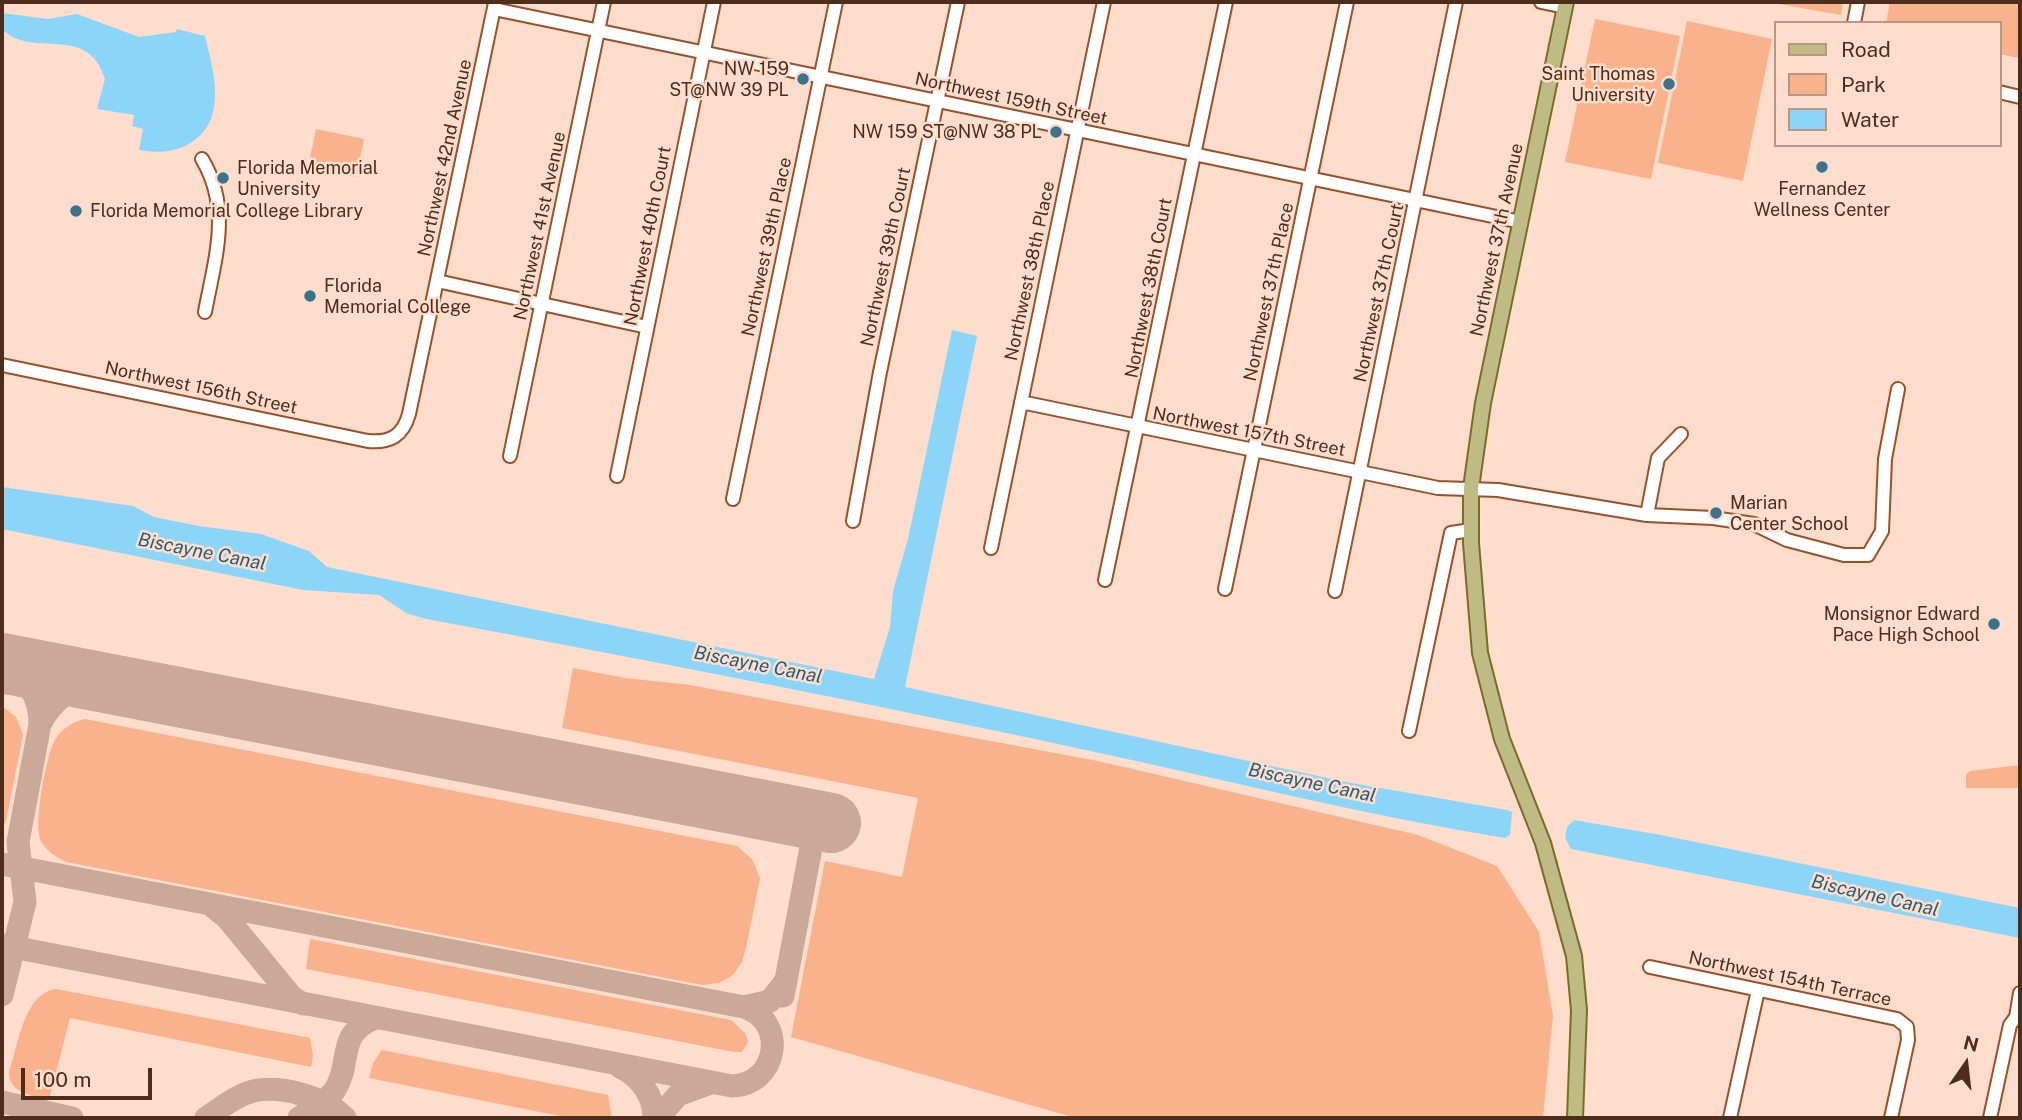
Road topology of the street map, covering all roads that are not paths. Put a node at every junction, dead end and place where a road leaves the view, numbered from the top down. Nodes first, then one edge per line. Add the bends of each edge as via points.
1 (604, 2) edge
2 (714, 2) edge
3 (836, 2) edge
4 (958, 2) edge
5 (1104, 2) edge
6 (1226, 2) edge
7 (1347, 2) edge
8 (1456, 2) edge
9 (1541, 2) edge
10 (1858, 2) edge
11 (1566, 4) edge
12 (494, 6) edge
13 (1854, 21) edge
14 (598, 30) junction
15 (703, 52) junction
16 (820, 77) junction
17 (2001, 92) edge
18 (2020, 97) edge
19 (938, 101) junction
20 (1077, 130) junction
21 (1194, 154) junction
22 (201, 159) dead end
23 (1310, 178) junction
24 (1416, 201) junction
25 (1521, 222) junction
26 (437, 281) junction
27 (543, 304) junction
28 (205, 312) dead end
29 (647, 327) junction
30 (2, 365) edge
31 (1898, 389) dead end
32 (1021, 402) junction
33 (1138, 428) junction
34 (1681, 434) dead end
35 (393, 439) joint
36 (1254, 452) junction
37 (510, 456) dead end
38 (1360, 472) junction
39 (617, 476) dead end
40 (1471, 488) junction
41 (733, 499) dead end
42 (1647, 515) junction
43 (853, 520) dead end
44 (1471, 530) junction
45 (991, 548) dead end
46 (1105, 580) dead end
47 (1225, 589) dead end
48 (1335, 592) dead end
49 (1409, 731) dead end
50 (1650, 967) dead end
51 (1758, 990) junction
52 (2020, 993) edge
53 (2018, 1018) edge
54 (1576, 1118) edge
55 (1730, 1118) edge
56 (1891, 1118) edge
57 (1990, 1118) edge

1 - 14 street, Northwest 41st Avenue
2 - 15 street, Northwest 40th Court
3 - 16 street, Northwest 39th Place
4 - 19 street, Northwest 39th Court
5 - 20 street, Northwest 38th Place
6 - 21 street, Northwest 38th Court
7 - 23 street, Northwest 37th Place
8 - 24 street, Northwest 37th Court
9 - 11 street
10 - 13 street
11 - 25 main road, Northwest 37th Avenue
12 - 14 street, Northwest 159th Street
12 - 26 street, Northwest 42nd Avenue
14 - 15 street, Northwest 159th Street
14 - 27 street, Northwest 41st Avenue
15 - 16 street, Northwest 159th Street
15 - 29 street, Northwest 40th Court
16 - 19 street, Northwest 159th Street
16 - 41 street, Northwest 39th Place
17 - 18 street
19 - 20 street, Northwest 159th Street
19 - 43 street, Northwest 39th Court
20 - 21 street, Northwest 159th Street
20 - 32 street, Northwest 38th Place
21 - 23 street, Northwest 159th Street
21 - 33 street, Northwest 38th Court
22 - 28 street via 212,177 221,228
23 - 24 street, Northwest 159th Street
23 - 36 street, Northwest 37th Place
24 - 25 street, Northwest 159th Street
24 - 38 street, Northwest 37th Court
25 - 40 main road, Northwest 37th Avenue via 1483,403
26 - 27 street
26 - 35 street, Northwest 42nd Avenue via 408,419
27 - 29 street
27 - 37 street, Northwest 41st Avenue
29 - 39 street, Northwest 40th Court
30 - 35 street, Northwest 156th Street via 368,441
31 - 42 street, Northwest 157th Street via 1885,460 1882,531 1868,555 1844,555 1787,540 1754,524
32 - 33 street, Northwest 157th Street
32 - 45 street, Northwest 38th Place
33 - 36 street, Northwest 157th Street
33 - 46 street, Northwest 38th Court
34 - 42 street via 1658,458
36 - 38 street, Northwest 157th Street
36 - 47 street, Northwest 37th Place
38 - 40 street, Northwest 157th Street via 1438,488
38 - 48 street, Northwest 37th Court
40 - 42 street, Northwest 157th Street
40 - 44 main road, Northwest 37th Avenue
44 - 49 street via 1451,533
44 - 54 main road, Northwest 37th Avenue via 1480,653 1502,738 1543,843 1574,956 1579,1010
50 - 51 street, Northwest 154th Terrace
51 - 55 street
51 - 56 street, Northwest 154th Terrace via 1897,1019 1907,1027
52 - 53 street
53 - 57 street via 2010,1025

